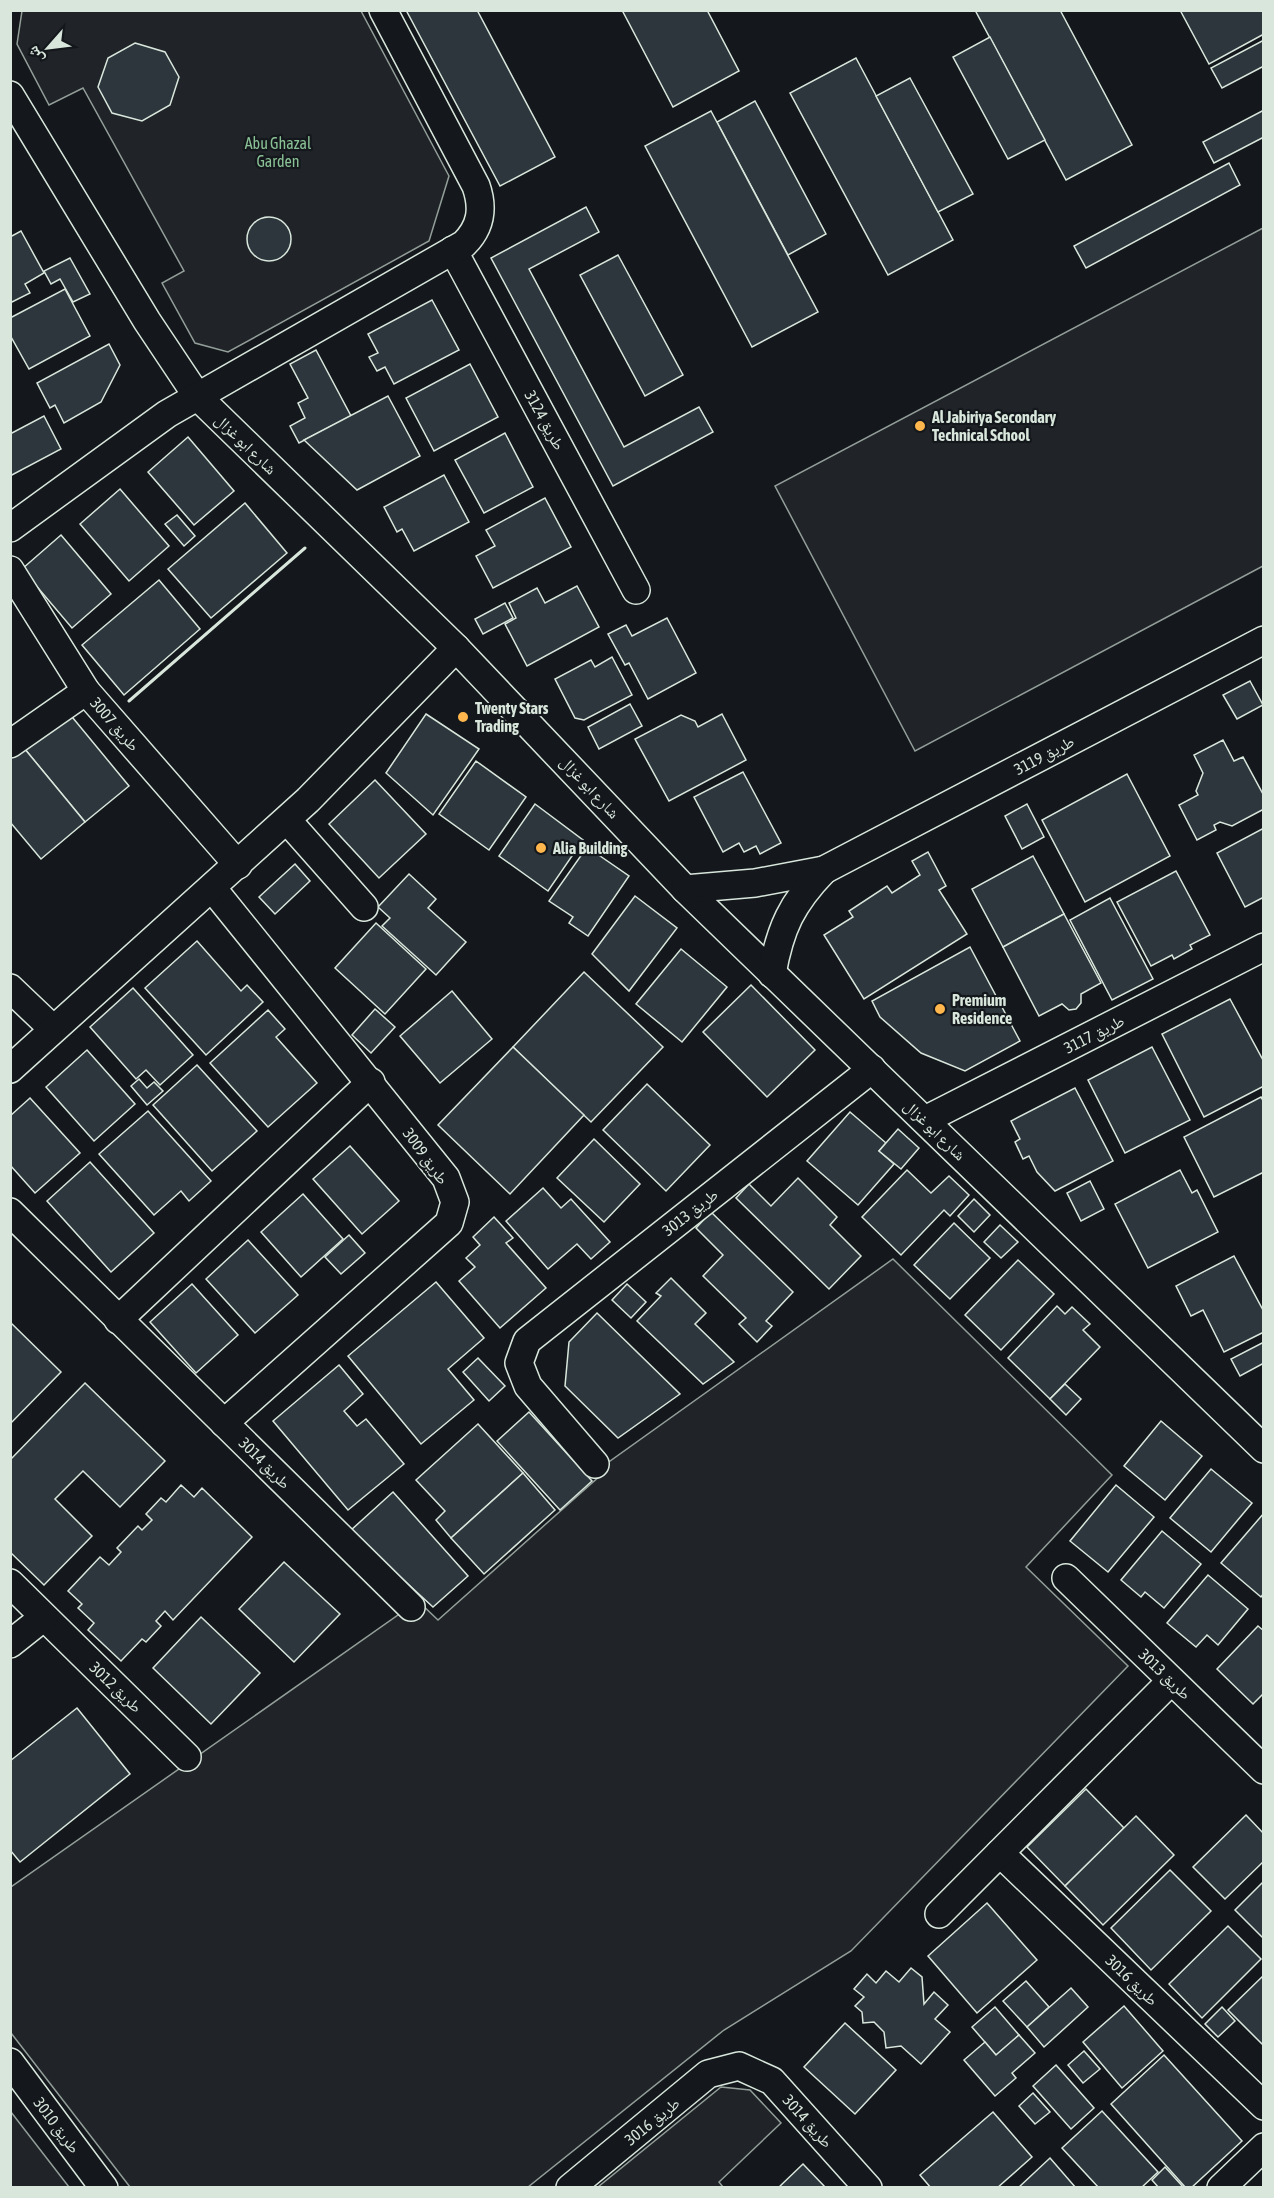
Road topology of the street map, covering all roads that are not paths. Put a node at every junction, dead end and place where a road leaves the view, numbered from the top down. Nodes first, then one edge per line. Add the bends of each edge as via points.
1 (383, 10) edge
2 (15, 112) edge
3 (453, 250) junction
4 (197, 396) junction
5 (10, 528) edge
6 (10, 570) edge
7 (636, 590) dead end
8 (1263, 639) edge
9 (456, 648) junction
10 (86, 691) junction
11 (10, 744) edge
12 (287, 820) junction
13 (238, 865) junction
14 (824, 870) junction
15 (213, 889) junction
16 (685, 889) junction
17 (364, 907) dead end
18 (1263, 947) edge
19 (772, 975) junction
20 (10, 988) edge
21 (52, 1028) junction
22 (10, 1069) edge
23 (872, 1069) junction
24 (371, 1082) junction
25 (925, 1120) junction
26 (10, 1212) edge
27 (118, 1320) junction
28 (224, 1423) junction
29 (1263, 1449) edge
30 (595, 1464) dead end
31 (1066, 1578) dead end
32 (10, 1583) edge
33 (411, 1607) dead end
34 (44, 1617) junction
35 (10, 1644) edge
36 (1171, 1681) junction
37 (187, 1757) dead end
38 (1263, 1770) edge
39 (1000, 1853) junction
40 (939, 1914) dead end
41 (10, 2062) edge
42 (739, 2067) joint
43 (1263, 2106) edge
44 (1263, 2147) edge
45 (104, 2187) edge
46 (570, 2187) edge
47 (868, 2187) edge
48 (1221, 2187) edge

1 - 3 street via 480,198 481,211 473,235
2 - 4 street, شارع ابو غزال
3 - 4 street
3 - 7 street, طريق 3124
4 - 5 street via 133,436
4 - 9 street, شارع ابو غزال
6 - 10 street, طريق 3007
8 - 14 street, طريق 3119
9 - 12 street
9 - 16 street, شارع ابو غزال
10 - 11 street
10 - 13 street, طريق 3007
12 - 13 street
12 - 17 street
13 - 15 street
14 - 16 street via 755,883
14 - 19 street via 787,916
15 - 21 street
15 - 24 street, طريق 3009
16 - 19 street, شارع ابو غزال
18 - 25 street, طريق 3117
19 - 23 street, شارع ابو غزال
20 - 21 street
21 - 22 street
23 - 25 street, شارع ابو غزال
23 - 30 street, طريق 3013 via 527,1341 519,1364 528,1386
24 - 27 street
24 - 28 street, طريق 3009 via 446,1178 455,1202 449,1223
25 - 29 street, شارع ابو غزال
26 - 27 street, طريق 3014
27 - 28 street, طريق 3014
28 - 33 street, طريق 3014
31 - 36 street, طريق 3013
32 - 34 street, طريق 3012
34 - 35 street
34 - 37 street, طريق 3012
36 - 38 street, طريق 3013
36 - 39 street
39 - 40 street
39 - 43 street, طريق 3016
41 - 45 street, طريق 3010
42 - 46 street, طريق 3016 via 708,2074
42 - 47 street, طريق 3014 via 772,2081
44 - 48 street

